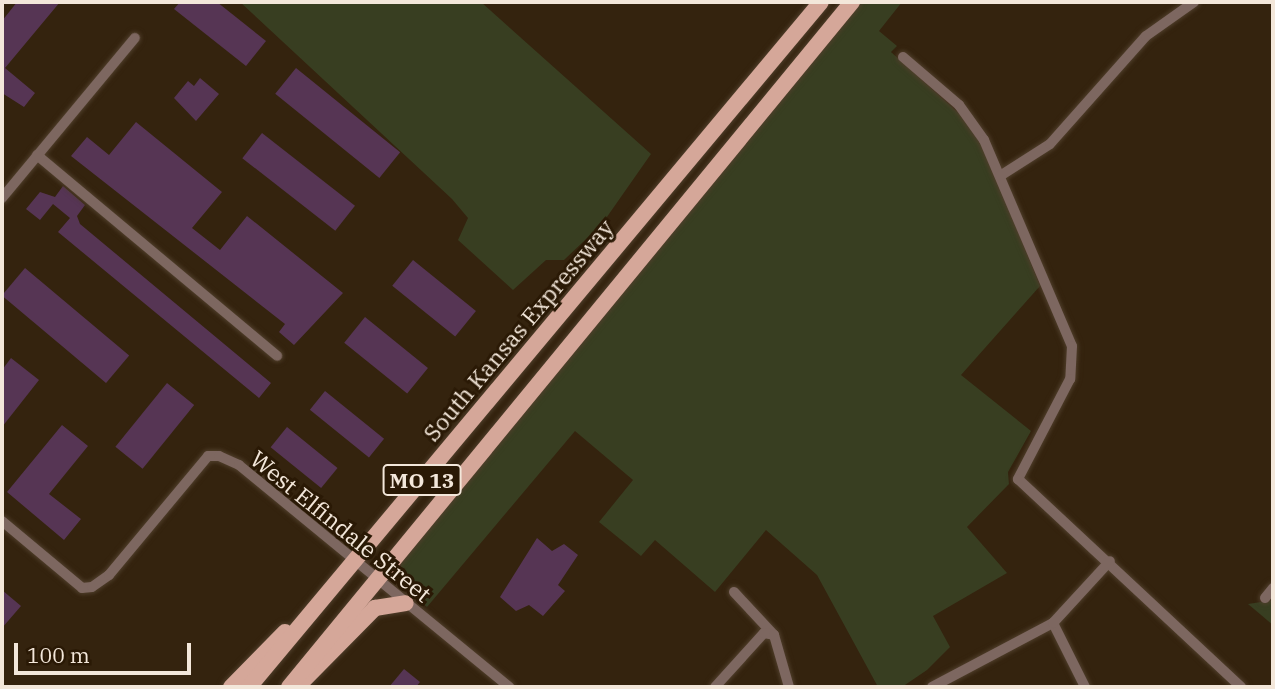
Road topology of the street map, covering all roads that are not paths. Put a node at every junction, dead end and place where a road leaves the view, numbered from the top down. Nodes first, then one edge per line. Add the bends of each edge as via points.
1 (821, 2) edge
2 (852, 2) edge
3 (1194, 2) edge
4 (135, 38) dead end
5 (903, 57) dead end
6 (37, 155) junction
7 (1000, 176) junction
8 (2, 198) edge
9 (277, 356) dead end
10 (2, 521) edge
11 (355, 561) junction
12 (1110, 561) junction
13 (376, 579) junction
14 (1273, 588) edge
15 (734, 592) dead end
16 (1265, 598) dead end
17 (320, 603) junction
18 (406, 603) junction
19 (1053, 623) junction
20 (774, 635) junction
21 (231, 687) edge
22 (249, 687) edge
23 (289, 687) edge
24 (296, 687) edge
25 (509, 687) edge
26 (715, 687) edge
27 (789, 687) edge
28 (932, 687) edge
29 (1084, 687) edge
30 (1241, 687) edge

1 - 11 main road, South Kansas Expressway / MO 13
2 - 13 main road, South Kansas Expressway / MO 13
3 - 7 street via 1146,36 1044,150
4 - 6 street
5 - 7 street via 958,105
6 - 8 street
6 - 9 street
7 - 12 street via 1074,360 1018,479
10 - 11 street, West Elfindale Street via 82,588 92,587 208,456 219,456
11 - 13 street, West Elfindale Street
11 - 17 main road, South Kansas Expressway / MO 13
12 - 19 street
12 - 30 street
13 - 18 street, West Elfindale Street
13 - 23 main road, South Kansas Expressway / MO 13
14 - 16 street
15 - 20 street
17 - 21 main road
17 - 22 main road, South Kansas Expressway / MO 13
18 - 24 main road via 375,608
18 - 25 street, West Elfindale Street
19 - 28 street
19 - 29 street
20 - 26 street via 764,633
20 - 27 street

